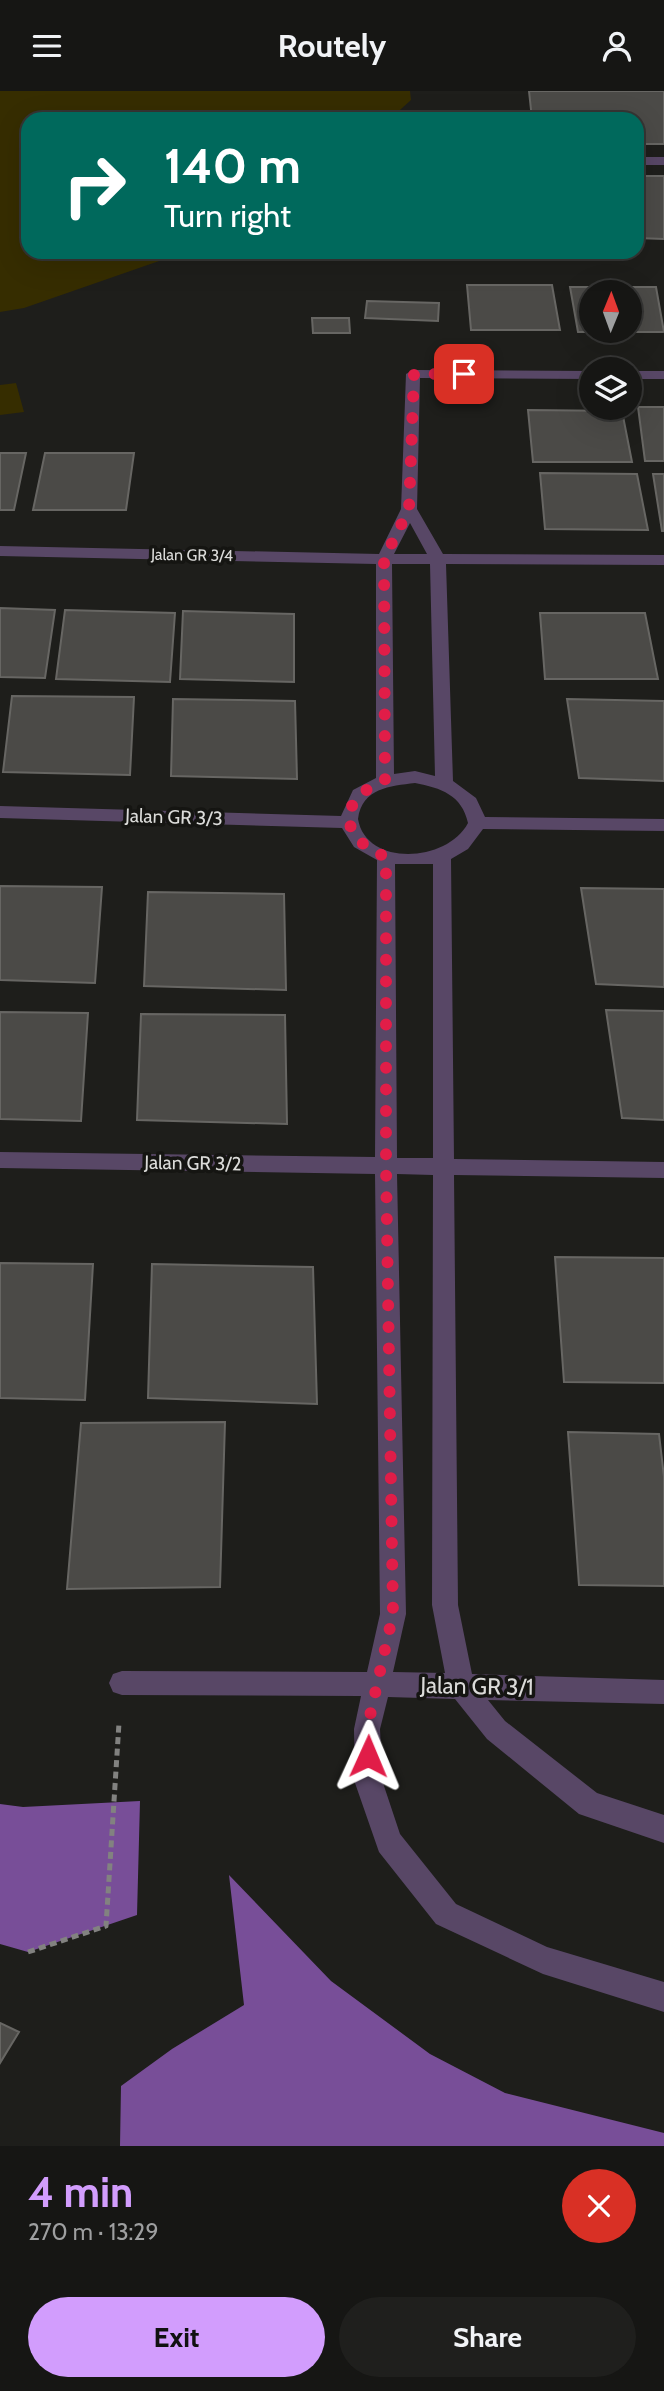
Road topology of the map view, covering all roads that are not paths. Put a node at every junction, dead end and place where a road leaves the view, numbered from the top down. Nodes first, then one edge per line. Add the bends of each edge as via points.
1 (644, 161) edge
2 (664, 161) edge
3 (579, 375) edge
4 (642, 375) edge
5 (664, 375) edge
6 (409, 509) junction
7 (0, 551) edge
8 (384, 559) junction
9 (438, 559) junction
10 (664, 561) edge
11 (385, 780) junction
12 (444, 782) junction
13 (0, 812) edge
14 (348, 822) junction
15 (477, 823) junction
16 (664, 825) edge
17 (386, 857) junction
18 (442, 857) junction
19 (0, 1160) edge
20 (386, 1166) junction
21 (443, 1166) junction
22 (664, 1170) edge
23 (122, 1683) road end
24 (378, 1684) junction
25 (461, 1686) junction
26 (664, 1692) edge
27 (664, 1829) edge
28 (664, 1997) edge

1 - 2 street
3 - 6 street via 414,374
4 - 5 street
6 - 8 street
6 - 9 street
7 - 8 street, Jalan GR 3/4
8 - 9 street, Jalan GR 3/4
8 - 11 street
9 - 10 street
9 - 12 street
11 - 12 street via 415,777
11 - 14 street via 354,800
12 - 15 street via 470,799
13 - 14 street, Jalan GR 3/3
14 - 17 street via 360,842
15 - 16 street
15 - 18 street via 469,841
17 - 18 street
17 - 20 street
18 - 21 street
19 - 20 street, Jalan GR 3/2
20 - 21 street, Jalan GR 3/2
20 - 24 street via 393,1614
21 - 22 street
21 - 25 street via 445,1605
23 - 24 street, Jalan GR 3/1
24 - 25 street, Jalan GR 3/1
24 - 28 street via 367,1729 369,1783 389,1842 446,1914 543,1960
25 - 26 street, Jalan GR 3/1
25 - 27 street via 496,1730 589,1804

